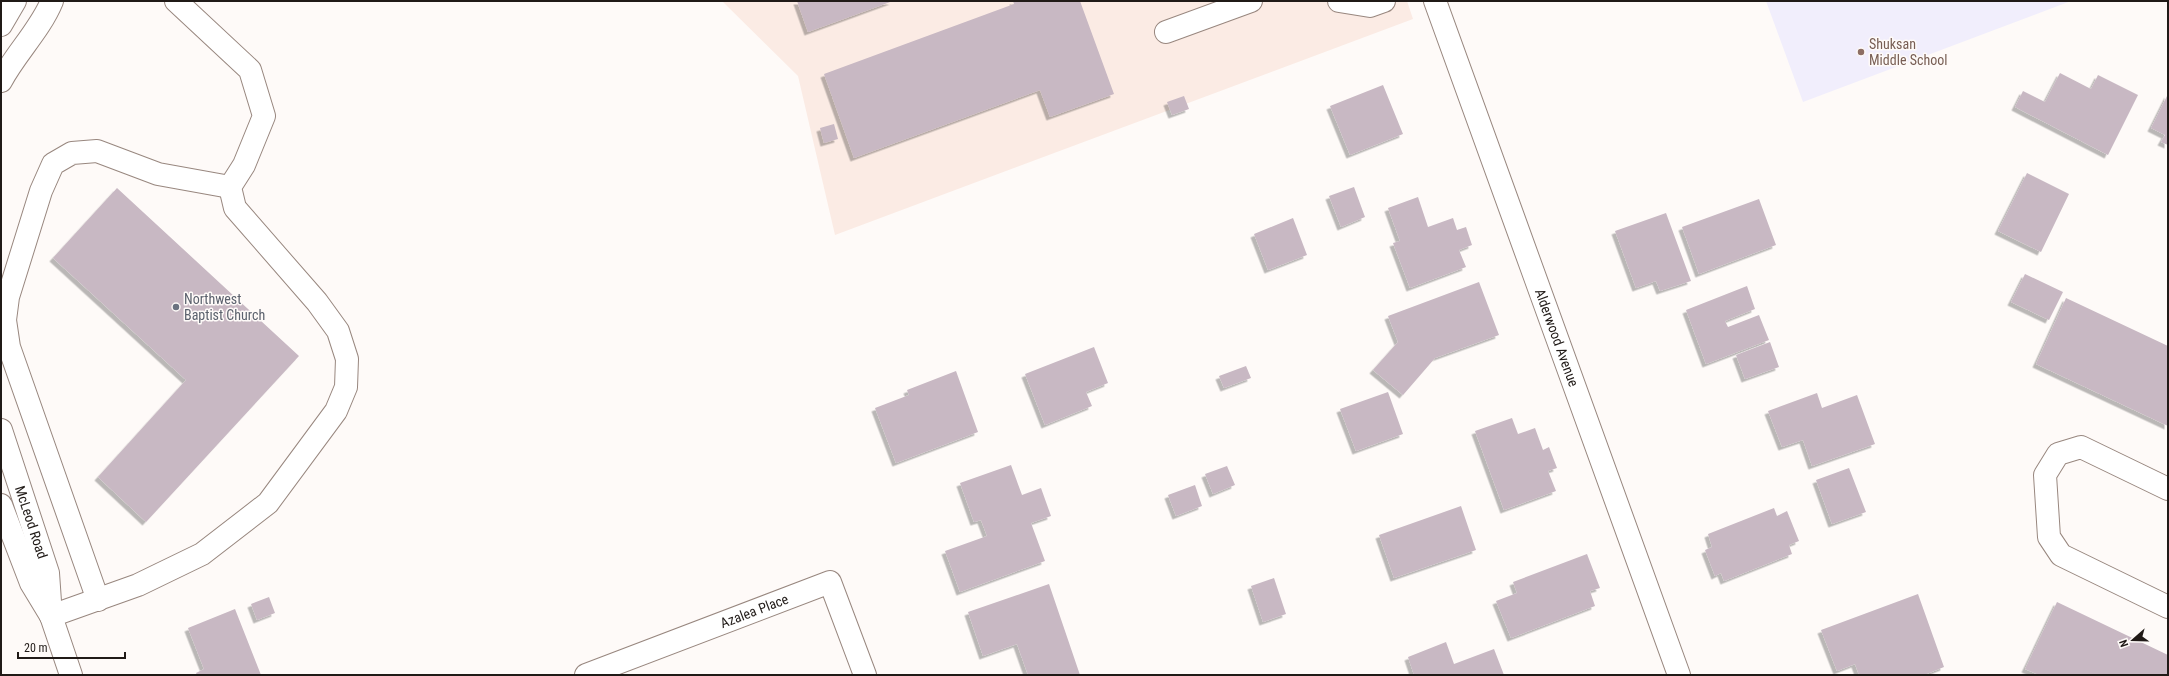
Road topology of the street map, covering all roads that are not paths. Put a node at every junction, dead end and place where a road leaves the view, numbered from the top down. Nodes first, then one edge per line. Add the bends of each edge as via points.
1 (15, 1) edge
2 (52, 1) edge
3 (176, 1) edge
4 (1251, 1) edge
5 (1339, 1) edge
6 (1384, 1) edge
7 (1435, 1) edge
8 (1, 25) edge
9 (1166, 32) dead end
10 (1, 81) edge
11 (230, 188) junction
12 (1, 430) edge
13 (2168, 489) edge
14 (1, 505) edge
15 (98, 600) junction
16 (2168, 607) edge
17 (51, 616) junction
18 (71, 675) edge
19 (586, 675) edge
20 (865, 675) edge
21 (1679, 675) edge

1 - 8 street
2 - 10 street via 46,16
3 - 11 street via 250,70 264,116 244,164
4 - 9 street
5 - 6 street via 1370,6
7 - 21 street, Alderwood Avenue
11 - 15 street via 235,208 317,302 338,331 347,359 346,387 336,411 268,503 202,554 138,585
11 - 15 street via 158,174 97,151 72,153 53,164 41,191 15,272 5,320 9,347
12 - 17 street, McLeod Road via 48,573
13 - 16 street via 2081,447 2058,454 2045,475 2049,537 2061,555
14 - 17 street, McLeod Road via 31,583
15 - 17 street
17 - 18 street, McLeod Road
19 - 20 street, Azalea Place via 830,582

